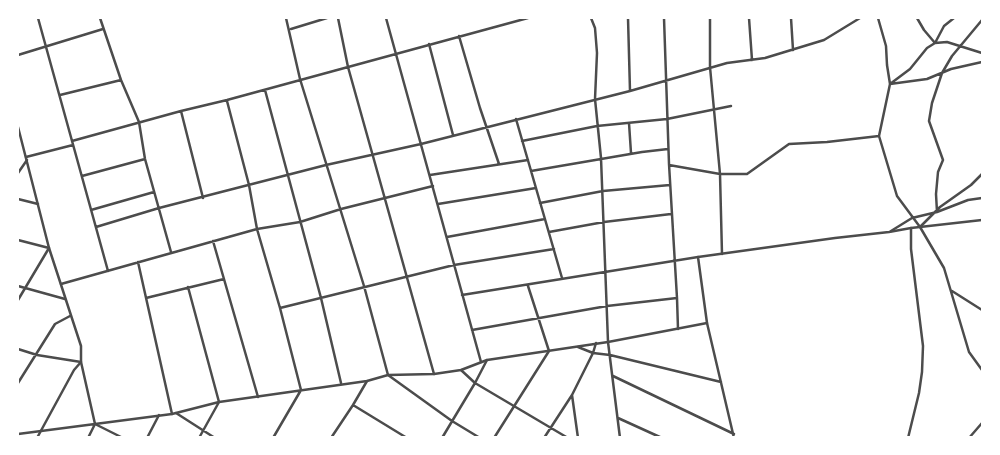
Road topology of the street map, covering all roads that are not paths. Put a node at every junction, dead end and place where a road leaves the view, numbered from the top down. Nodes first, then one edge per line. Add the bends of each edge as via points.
1 (38, 18) edge
2 (100, 18) edge
3 (286, 18) edge
4 (328, 18) edge
5 (338, 18) edge
6 (386, 18) edge
7 (506, 18) edge
8 (528, 18) edge
9 (591, 18) edge
10 (628, 18) edge
11 (664, 18) edge
12 (710, 18) edge
13 (749, 18) edge
14 (791, 18) edge
15 (860, 18) edge
16 (878, 18) edge
17 (917, 18) edge
18 (954, 18) edge
19 (982, 20) edge
20 (508, 23) junction
21 (104, 29) junction
22 (290, 30) junction
23 (459, 36) junction
24 (935, 43) junction
25 (429, 44) junction
26 (45, 46) junction
27 (960, 47) junction
28 (793, 50) junction
29 (396, 53) junction
30 (982, 53) edge
31 (18, 55) edge
32 (752, 60) junction
33 (982, 62) edge
34 (348, 67) junction
35 (710, 67) junction
36 (942, 73) junction
37 (300, 79) junction
38 (121, 80) junction
39 (666, 81) junction
40 (890, 84) junction
41 (265, 90) junction
42 (630, 91) junction
43 (60, 95) junction
44 (595, 99) junction
45 (227, 100) junction
46 (731, 106) dead end
47 (714, 110) junction
48 (181, 111) junction
49 (667, 118) junction
50 (516, 119) junction
51 (139, 122) junction
52 (629, 123) junction
53 (597, 126) junction
54 (18, 127) edge
55 (486, 127) junction
56 (453, 135) junction
57 (879, 136) junction
58 (72, 141) junction
59 (522, 141) junction
60 (18, 143) edge
61 (22, 144) junction
62 (420, 144) junction
63 (73, 145) junction
64 (668, 149) junction
65 (631, 153) junction
66 (374, 155) junction
67 (601, 158) junction
68 (26, 159) junction
69 (145, 160) junction
70 (528, 160) junction
71 (499, 164) junction
72 (669, 164) junction
73 (326, 165) junction
74 (531, 171) junction
75 (18, 173) edge
76 (720, 174) junction
77 (982, 174) edge
78 (289, 175) junction
79 (430, 175) junction
80 (82, 176) junction
81 (249, 185) junction
82 (670, 185) junction
83 (433, 186) junction
84 (536, 188) junction
85 (603, 191) junction
86 (154, 192) junction
87 (203, 198) junction
88 (386, 198) junction
89 (982, 198) edge
90 (18, 199) edge
91 (540, 203) junction
92 (38, 204) junction
93 (438, 204) junction
94 (159, 208) junction
95 (91, 210) junction
96 (341, 210) junction
97 (937, 212) junction
98 (672, 214) junction
99 (912, 218) junction
100 (545, 219) junction
101 (982, 220) edge
102 (300, 222) junction
103 (604, 222) junction
104 (920, 227) junction
105 (96, 228) junction
106 (911, 228) junction
107 (257, 229) junction
108 (549, 232) junction
109 (889, 232) junction
110 (447, 237) junction
111 (18, 240) edge
112 (213, 242) junction
113 (49, 248) junction
114 (554, 249) junction
115 (171, 252) junction
116 (722, 254) junction
117 (698, 257) junction
118 (675, 260) junction
119 (138, 262) junction
120 (454, 265) junction
121 (108, 271) junction
122 (606, 272) junction
123 (407, 276) junction
124 (562, 278) junction
125 (224, 279) junction
126 (61, 284) junction
127 (528, 285) junction
128 (18, 286) edge
129 (188, 286) junction
130 (364, 286) junction
131 (25, 288) junction
132 (951, 291) junction
133 (462, 295) junction
134 (146, 298) junction
135 (321, 298) junction
136 (677, 298) junction
137 (65, 299) junction
138 (18, 300) edge
139 (607, 306) junction
140 (280, 308) junction
141 (982, 310) edge
142 (70, 316) junction
143 (539, 318) junction
144 (707, 323) junction
145 (678, 329) junction
146 (472, 330) junction
147 (608, 342) junction
148 (596, 344) junction
149 (576, 346) junction
150 (18, 350) edge
151 (549, 351) junction
152 (593, 353) junction
153 (37, 355) junction
154 (610, 355) junction
155 (487, 360) junction
156 (81, 362) junction
157 (481, 362) junction
158 (461, 370) junction
159 (982, 370) edge
160 (434, 374) junction
161 (388, 375) junction
162 (613, 376) junction
163 (367, 381) junction
164 (721, 382) junction
165 (475, 383) junction
166 (18, 384) edge
167 (341, 384) junction
168 (301, 390) junction
169 (572, 395) junction
170 (258, 397) junction
171 (219, 402) junction
172 (353, 406) junction
173 (514, 406) junction
174 (176, 413) junction
175 (172, 414) junction
176 (159, 415) junction
177 (618, 418) junction
178 (452, 421) junction
179 (982, 423) edge
180 (95, 424) junction
181 (550, 428) junction
182 (42, 430) junction
183 (203, 431) junction
184 (18, 434) edge
185 (734, 436) edge
186 (22, 438) edge
187 (37, 438) edge
188 (88, 438) edge
189 (123, 438) edge
190 (147, 438) edge
191 (199, 438) edge
192 (215, 438) edge
193 (273, 438) edge
194 (331, 438) edge
195 (407, 438) edge
196 (442, 438) edge
197 (480, 438) edge
198 (494, 438) edge
199 (544, 438) edge
200 (568, 438) edge
201 (578, 438) edge
202 (620, 438) edge
203 (662, 438) edge
204 (908, 438) edge
205 (969, 438) edge

1 - 26 street
2 - 21 street
3 - 22 street
4 - 22 street
5 - 34 street
6 - 29 street
7 - 20 street
8 - 20 street
9 - 44 street via 597,53
10 - 42 street
11 - 39 street
12 - 35 street
13 - 32 street
14 - 28 street
15 - 28 street via 824,40
16 - 40 street via 886,46
17 - 24 street
18 - 24 street via 944,26
19 - 27 street
20 - 23 street
21 - 26 street
21 - 38 street
22 - 37 street
23 - 25 street
23 - 55 street
24 - 27 street via 947,42
24 - 40 street
25 - 29 street
25 - 56 street
26 - 31 street
26 - 43 street
27 - 30 street
27 - 36 street
28 - 32 street
29 - 34 street
29 - 62 street
32 - 35 street
33 - 36 street
34 - 37 street
34 - 66 street
35 - 39 street
35 - 47 street
36 - 40 street via 928,79
36 - 97 street via 929,120 943,160 938,172
37 - 41 street
37 - 73 street
38 - 43 street
38 - 51 street
39 - 42 street
39 - 49 street
40 - 57 street
41 - 45 street
41 - 78 street
42 - 44 street
43 - 58 street
44 - 50 street
44 - 53 street
45 - 48 street
45 - 81 street
46 - 47 street
47 - 49 street
47 - 76 street
48 - 51 street
48 - 87 street
49 - 52 street
49 - 64 street
50 - 55 street
50 - 59 street
51 - 58 street
51 - 69 street
52 - 53 street
52 - 65 street
53 - 59 street
53 - 67 street
54 - 61 street
55 - 56 street
55 - 71 street
56 - 62 street
57 - 76 street via 789,144 747,174
57 - 99 street via 897,196
58 - 63 street
59 - 70 street
60 - 61 street
61 - 68 street
62 - 66 street
62 - 79 street
63 - 68 street
63 - 80 street
64 - 65 street
64 - 72 street
65 - 67 street
66 - 73 street
66 - 88 street
67 - 74 street
67 - 85 street
68 - 75 street
68 - 92 street
69 - 80 street
69 - 86 street
70 - 71 street
70 - 74 street
71 - 79 street
72 - 76 street
72 - 82 street
73 - 78 street
73 - 96 street
74 - 84 street
76 - 116 street
77 - 97 street
78 - 81 street
78 - 102 street
79 - 83 street
80 - 95 street
81 - 87 street
81 - 107 street
82 - 85 street
82 - 98 street
83 - 88 street
83 - 93 street
84 - 91 street
84 - 93 street
85 - 91 street
85 - 103 street
86 - 94 street
86 - 95 street
87 - 94 street
88 - 96 street
88 - 123 street
89 - 97 street
90 - 92 street
91 - 100 street
92 - 113 street
93 - 110 street
94 - 105 street
94 - 115 street
95 - 105 street
96 - 102 street
96 - 130 street
97 - 99 street
97 - 104 street
98 - 103 street
98 - 118 street
99 - 104 street
99 - 109 street
100 - 108 street
100 - 110 street
101 - 104 street
102 - 107 street
102 - 135 street
103 - 108 street
103 - 122 street
104 - 106 street
104 - 132 street via 944,268
105 - 121 street
106 - 109 street
106 - 204 street via 922,372
107 - 112 street
107 - 140 street
108 - 114 street
109 - 116 street
110 - 120 street
111 - 113 street
112 - 115 street
112 - 125 street
113 - 126 street
113 - 131 street
114 - 120 street
114 - 124 street
115 - 119 street
116 - 117 street
117 - 118 street
117 - 144 street
118 - 122 street
118 - 136 street
119 - 121 street
119 - 134 street
120 - 123 street
120 - 133 street
121 - 126 street
122 - 124 street
122 - 139 street
123 - 130 street
123 - 160 street
124 - 127 street
125 - 129 street
125 - 170 street
126 - 137 street
127 - 133 street
127 - 143 street
128 - 131 street
129 - 134 street
129 - 171 street
130 - 135 street
130 - 161 street
131 - 137 street
131 - 138 street
132 - 141 street
132 - 159 street via 969,352
133 - 146 street
134 - 175 street
135 - 140 street
135 - 167 street
136 - 139 street
136 - 145 street
137 - 142 street
139 - 143 street
139 - 147 street
140 - 168 street
142 - 153 street via 56,324
142 - 156 street via 81,346
143 - 146 street
143 - 151 street
144 - 145 street
144 - 164 street
145 - 147 street
146 - 157 street
147 - 148 street
147 - 154 street
148 - 149 street
148 - 152 street
149 - 151 street
149 - 152 street
150 - 153 street
151 - 155 street
151 - 173 street
152 - 154 street
152 - 169 street
153 - 156 street
153 - 166 street
154 - 162 street
154 - 164 street
155 - 157 street
155 - 165 street
156 - 180 street
156 - 182 street
157 - 158 street
158 - 160 street
158 - 165 street
160 - 161 street
161 - 163 street
161 - 178 street
162 - 177 street
162 - 185 street
163 - 167 street
163 - 172 street
164 - 185 street
165 - 173 street
165 - 178 street
167 - 168 street
168 - 170 street
168 - 193 street
169 - 181 street
169 - 201 street
170 - 171 street
171 - 174 street
171 - 183 street
172 - 194 street
172 - 195 street
173 - 181 street
173 - 198 street
174 - 175 street
174 - 183 street
175 - 176 street
176 - 180 street
176 - 190 street
177 - 202 street
177 - 203 street
178 - 196 street
178 - 197 street
179 - 205 street
180 - 182 street
180 - 188 street
180 - 189 street
181 - 199 street
181 - 200 street
182 - 184 street
182 - 187 street
183 - 191 street
183 - 192 street
184 - 186 street

